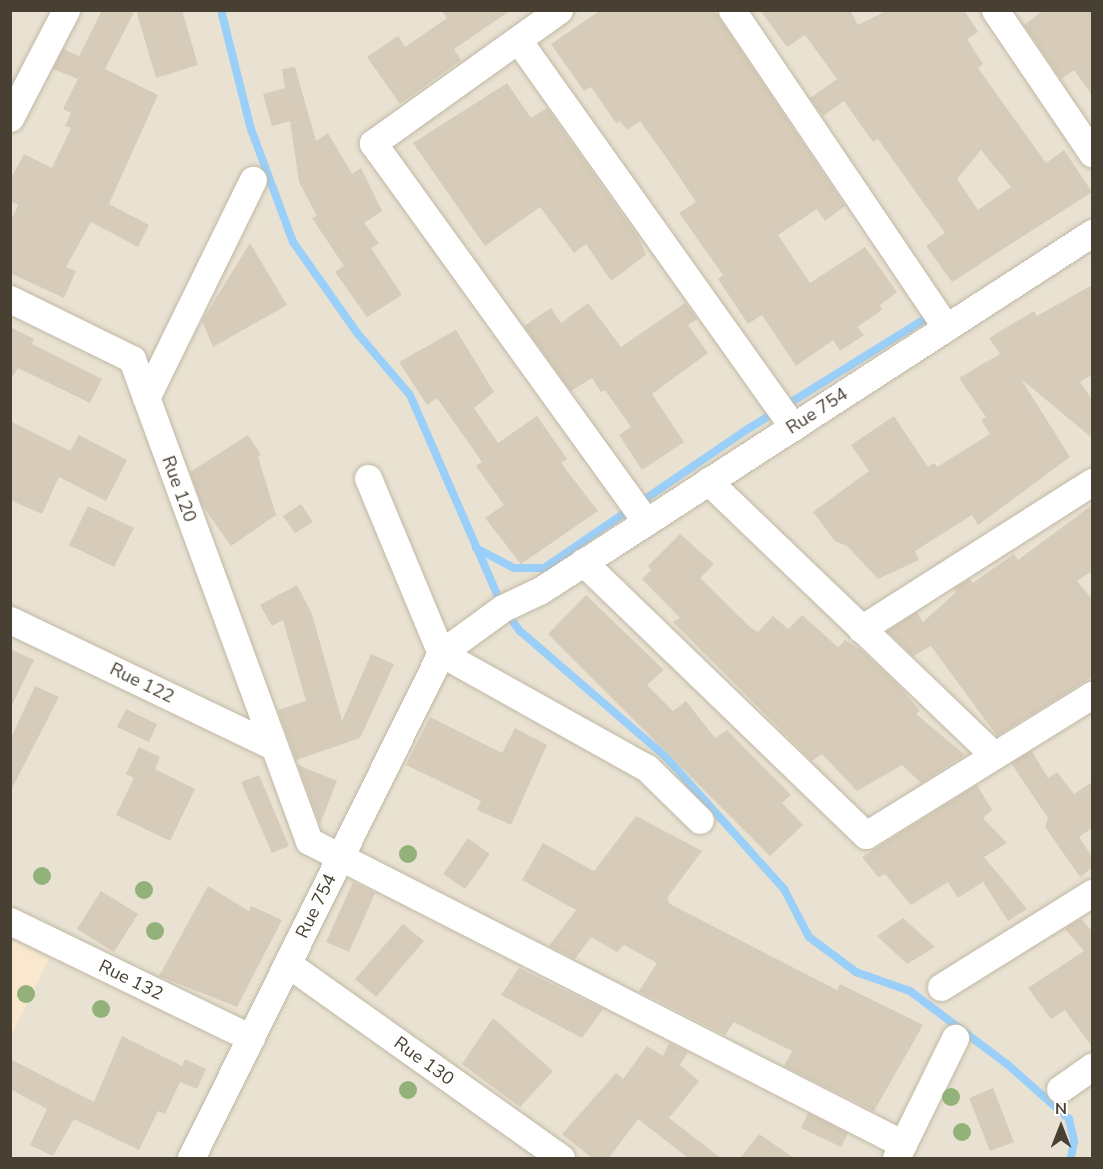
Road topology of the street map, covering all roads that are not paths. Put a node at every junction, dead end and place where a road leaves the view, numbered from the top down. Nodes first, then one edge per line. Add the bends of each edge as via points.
1 (66, 10) edge
2 (732, 10) edge
3 (995, 10) edge
4 (552, 13) edge
5 (518, 40) junction
6 (13, 102) edge
7 (1092, 153) edge
8 (253, 180) dead end
9 (1092, 232) edge
10 (10, 299) edge
11 (946, 327) junction
12 (146, 398) junction
13 (793, 427) junction
14 (368, 478) dead end
15 (708, 482) junction
16 (1092, 482) edge
17 (646, 522) junction
18 (583, 562) junction
19 (10, 620) edge
20 (861, 628) junction
21 (441, 653) junction
22 (1092, 694) edge
23 (273, 746) junction
24 (994, 755) junction
25 (700, 820) dead end
26 (339, 858) junction
27 (1092, 893) edge
28 (10, 921) edge
29 (288, 964) junction
30 (942, 987) dead end
31 (250, 1038) junction
32 (955, 1038) dead end
33 (1092, 1067) edge
34 (1060, 1089) dead end
35 (899, 1151) edge
36 (191, 1158) edge
37 (561, 1158) edge

1 - 6 street
2 - 11 street
3 - 7 street
4 - 5 street
5 - 13 street
5 - 17 street via 373,142
8 - 12 street
9 - 11 street, Rue 754
10 - 12 street, Rue 120 via 132,359
11 - 13 street, Rue 754
12 - 23 street, Rue 120
13 - 15 street, Rue 754
14 - 21 street
15 - 17 street, Rue 754
15 - 20 street
16 - 20 street
17 - 18 street, Rue 754
18 - 21 street, Rue 754 via 541,590 503,608
18 - 24 street via 866,835
19 - 23 street, Rue 122
20 - 24 street
21 - 25 street via 647,768
21 - 26 street, Rue 754
22 - 24 street
23 - 26 street, Rue 120 via 309,840
26 - 29 street, Rue 754
26 - 35 street, Rue 120
27 - 30 street
28 - 31 street, Rue 132
29 - 31 street, Rue 754
29 - 37 street, Rue 130
31 - 36 street, Rue 754
32 - 35 street
33 - 34 street

